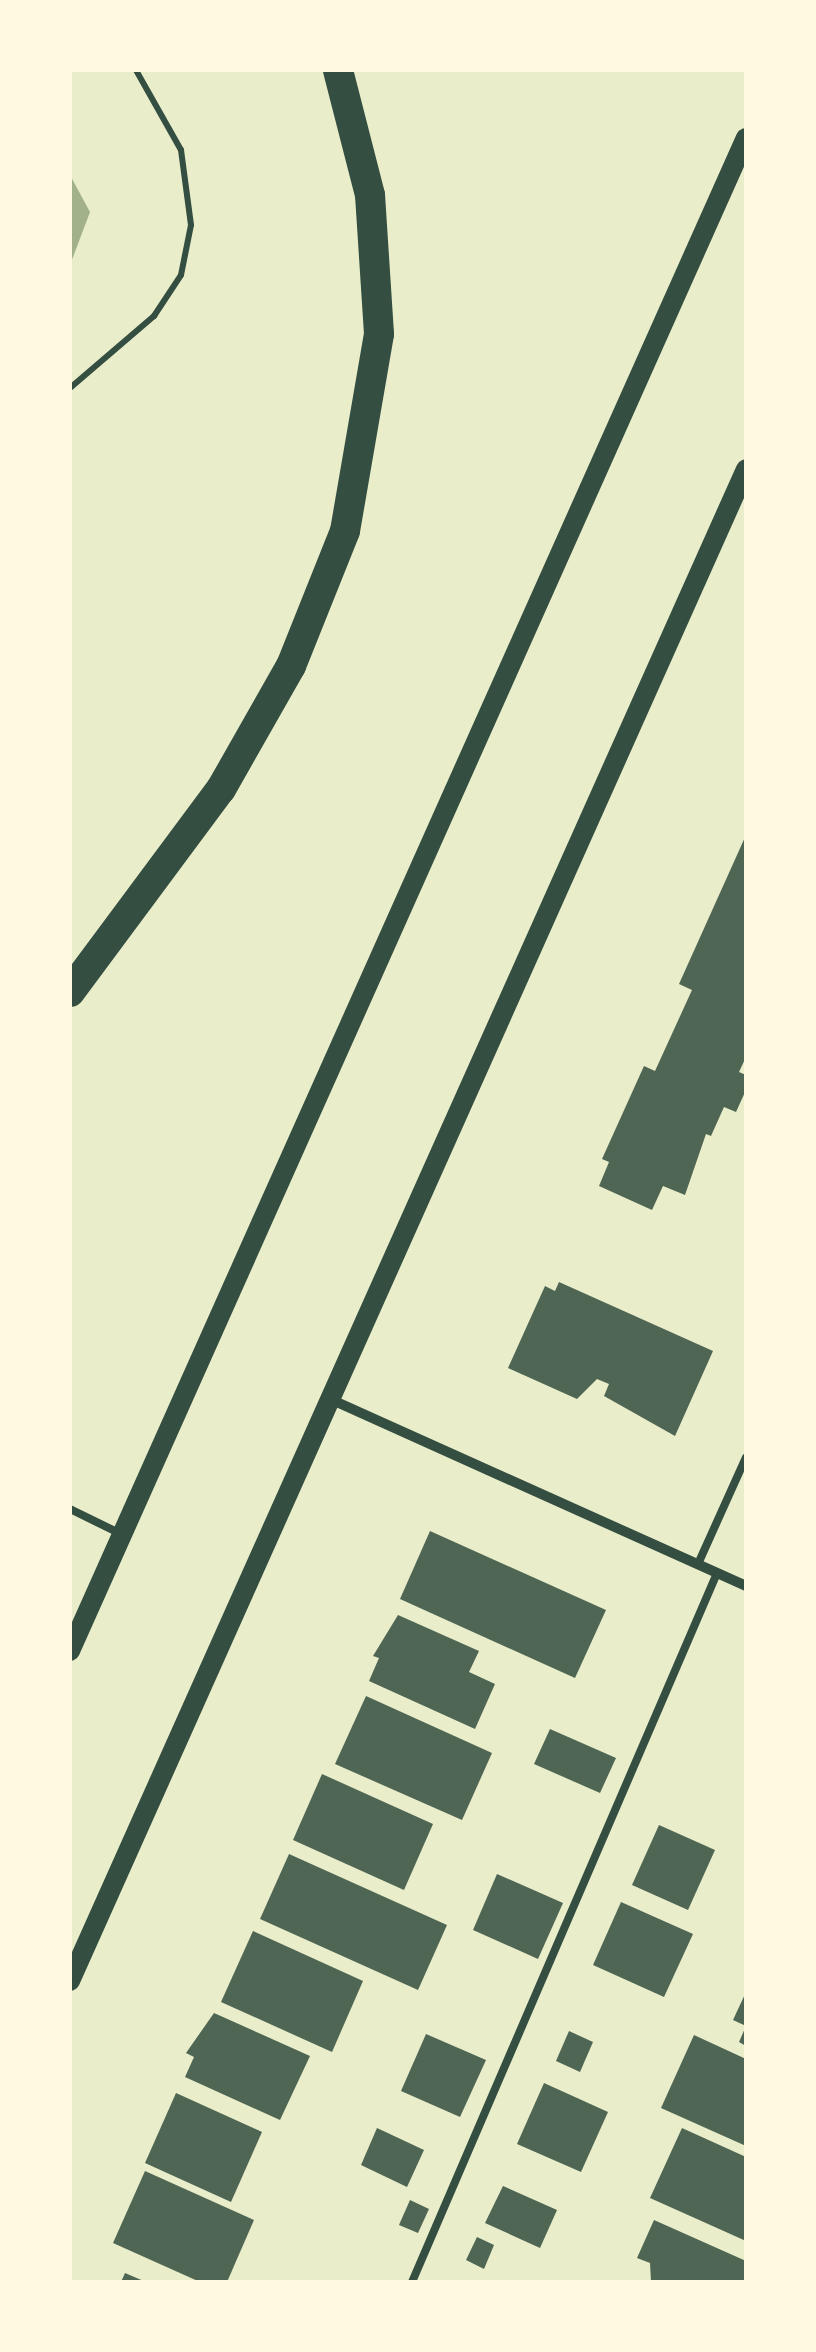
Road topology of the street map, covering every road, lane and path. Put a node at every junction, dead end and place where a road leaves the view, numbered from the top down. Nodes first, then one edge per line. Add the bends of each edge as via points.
1 (136, 70) edge
2 (338, 70) edge
3 (746, 138) edge
4 (70, 388) edge
5 (746, 469) edge
6 (70, 992) edge
7 (330, 1398) junction
8 (746, 1457) edge
9 (70, 1510) edge
10 (123, 1535) junction
11 (698, 1564) junction
12 (718, 1573) junction
13 (746, 1586) edge
14 (70, 1651) edge
15 (70, 1981) edge
16 (412, 2282) edge

1 - 4 path via 181,150 192,226 181,275 154,316
2 - 6 highway via 370,195 380,334 345,531 291,666 221,789
3 - 10 main road
5 - 7 main road
7 - 11 street
7 - 15 main road
8 - 11 lane
9 - 10 lane
10 - 14 main road
11 - 12 street
12 - 13 street
12 - 16 lane

